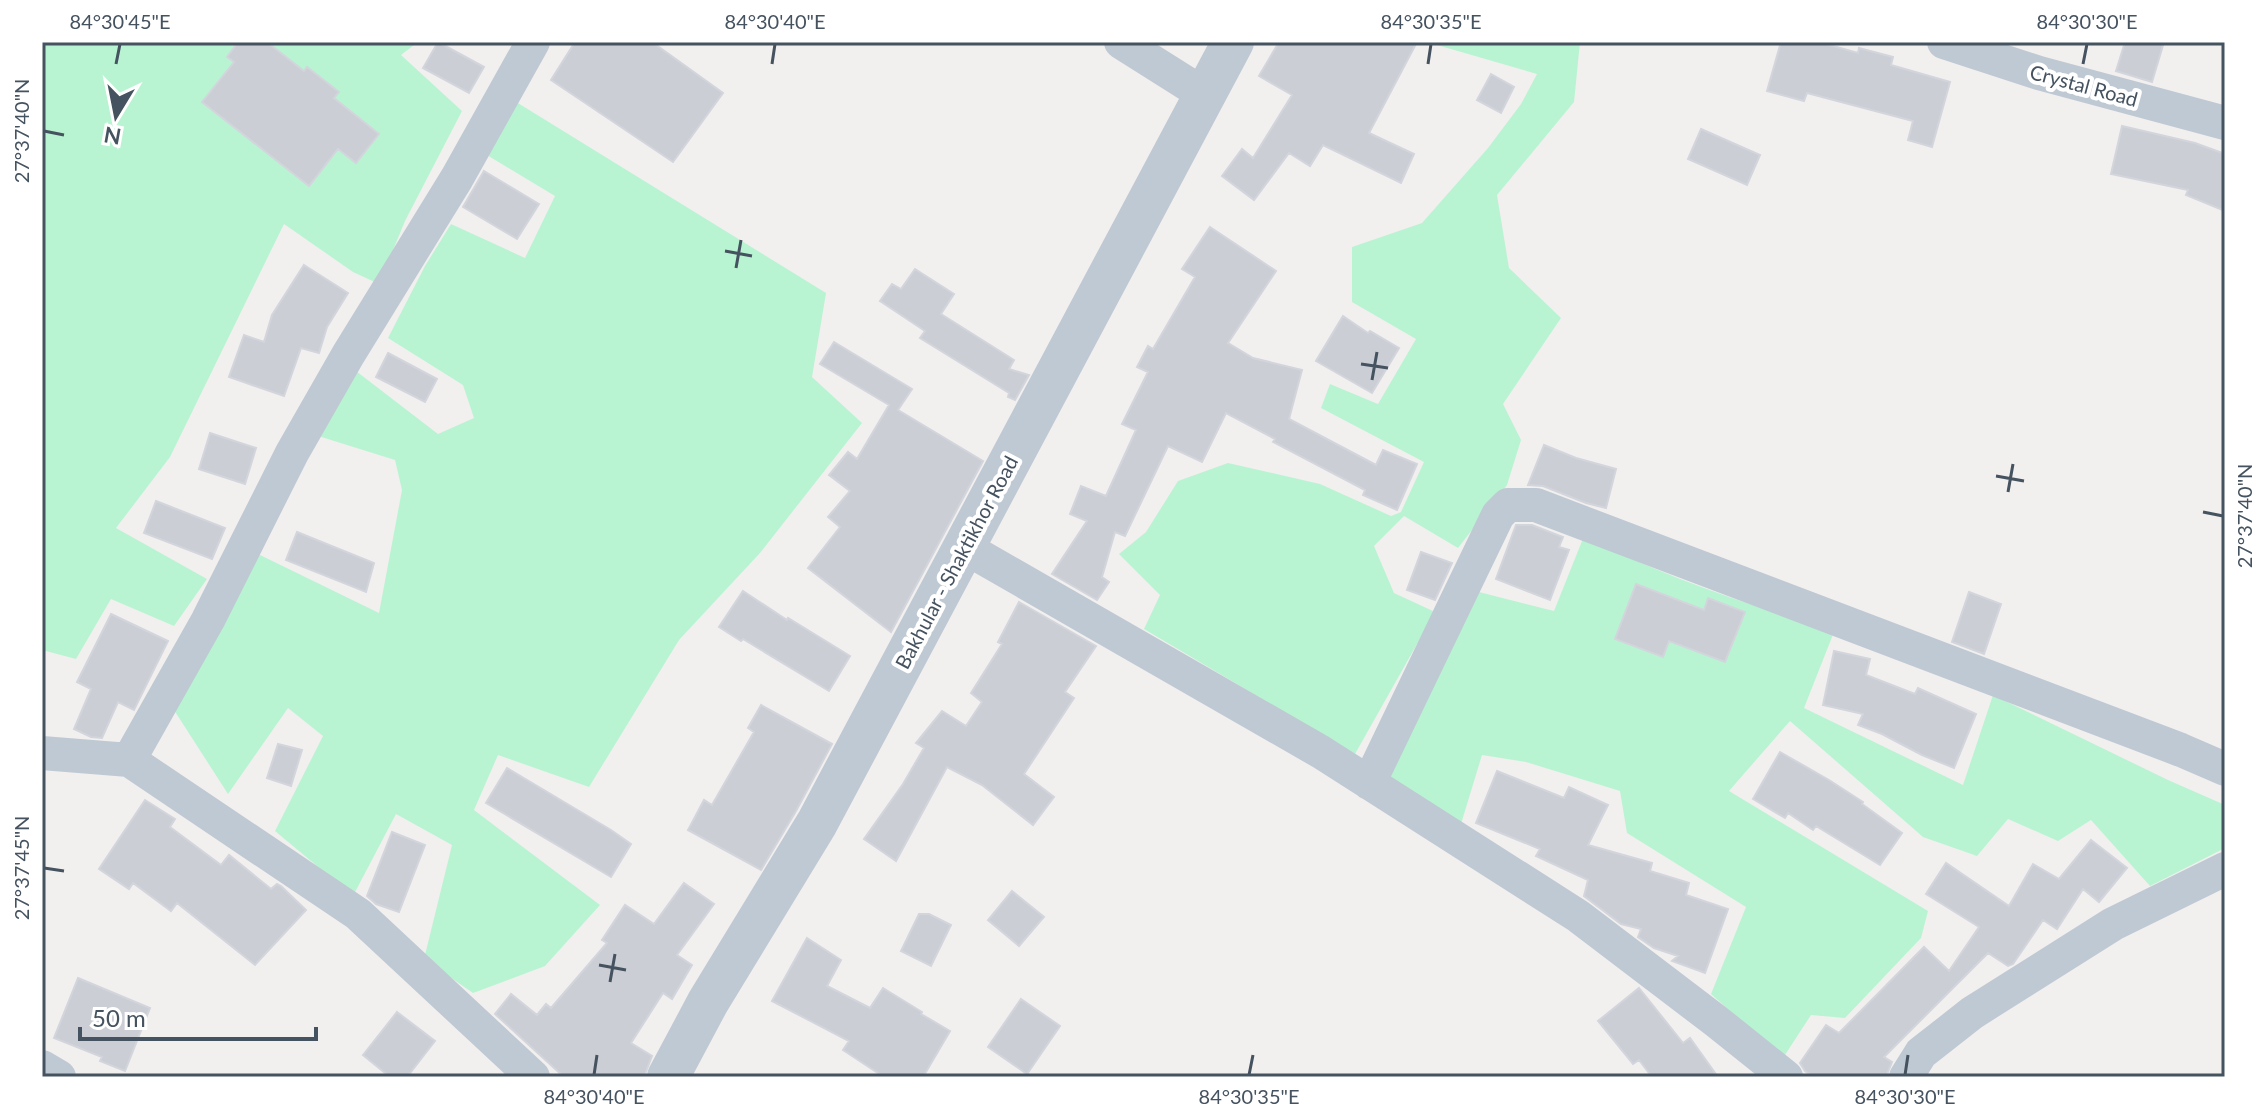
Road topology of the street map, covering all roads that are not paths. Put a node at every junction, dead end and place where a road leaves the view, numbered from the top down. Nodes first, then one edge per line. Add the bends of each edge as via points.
1 (533, 42) edge
2 (1121, 42) edge
3 (1233, 42) edge
4 (1944, 42) edge
5 (1205, 95) junction
6 (2225, 123) edge
7 (964, 547) junction
8 (42, 753) edge
9 (129, 760) junction
10 (2225, 769) edge
11 (1369, 783) junction
12 (2225, 869) edge
13 (42, 1067) edge
14 (59, 1077) edge
15 (533, 1077) edge
16 (668, 1077) edge
17 (1786, 1077) edge
18 (1906, 1077) edge

1 - 9 street via 292,453 208,620
2 - 5 street
3 - 5 street, Bakhular - Shaktikhor Road
4 - 6 street, Crystal Road
5 - 7 street, Bakhular - Shaktikhor Road
7 - 11 street
7 - 16 street, Bakhular - Shaktikhor Road via 817,823
8 - 9 street
9 - 15 street via 358,914
10 - 11 street via 1536,505 1508,505 1498,515
11 - 17 street via 1578,916
12 - 18 street via 2113,924 1972,1013 1921,1053
13 - 14 street

